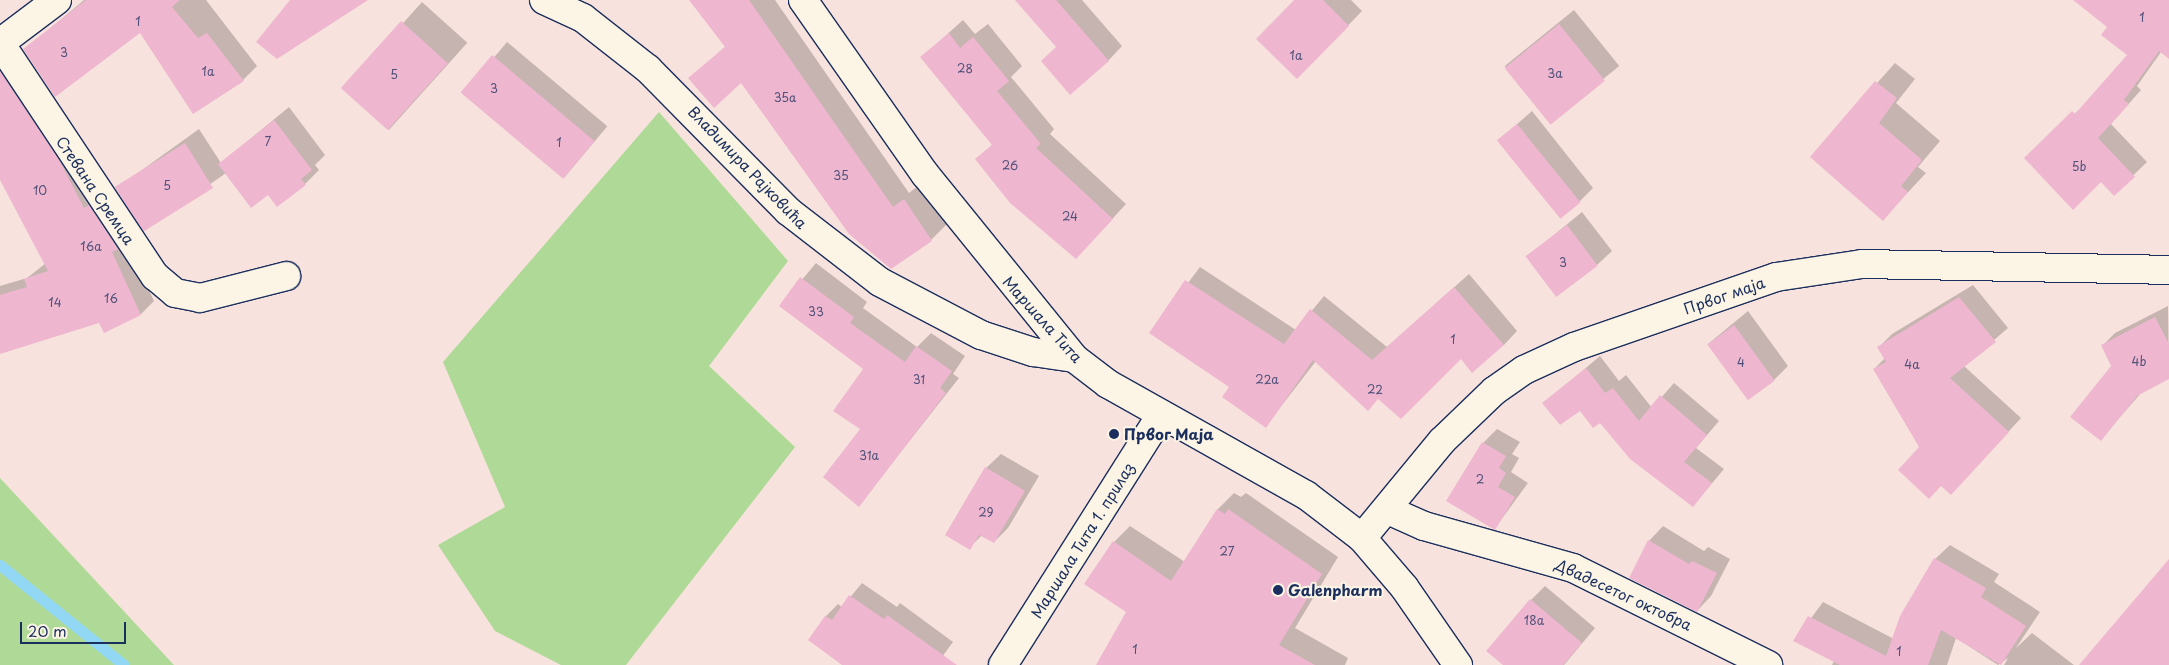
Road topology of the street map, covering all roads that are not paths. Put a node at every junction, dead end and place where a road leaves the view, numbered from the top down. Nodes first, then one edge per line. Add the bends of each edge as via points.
1 (57, 0) edge
2 (544, 0) edge
3 (803, 0) edge
4 (0, 42) edge
5 (2169, 270) edge
6 (286, 276) dead end
7 (1074, 358) junction
8 (1161, 415) junction
9 (1388, 510) junction
10 (1362, 538) junction
11 (1003, 665) edge
12 (1458, 665) edge
13 (1768, 665) edge

1 - 4 street, Стевана Сремца
2 - 7 street, Владимира Рајковића via 582,18 648,68 788,211 858,267 981,335 1033,352
3 - 7 street, Маршала Тита via 925,174
4 - 6 street, Стевана Сремца via 57,134 163,286 185,297 200,298
5 - 9 street, Првог маја via 1862,264 1776,277 1574,347 1524,370 1454,429
7 - 8 street, Маршала Тита
8 - 10 street, Маршала Тита via 1306,495
8 - 11 street, Маршала Тита 1. прилаз
9 - 10 street, Првог маја
9 - 13 street, Двадесетог октобра via 1424,526 1573,568
10 - 12 street, Маршала Тита via 1404,587

